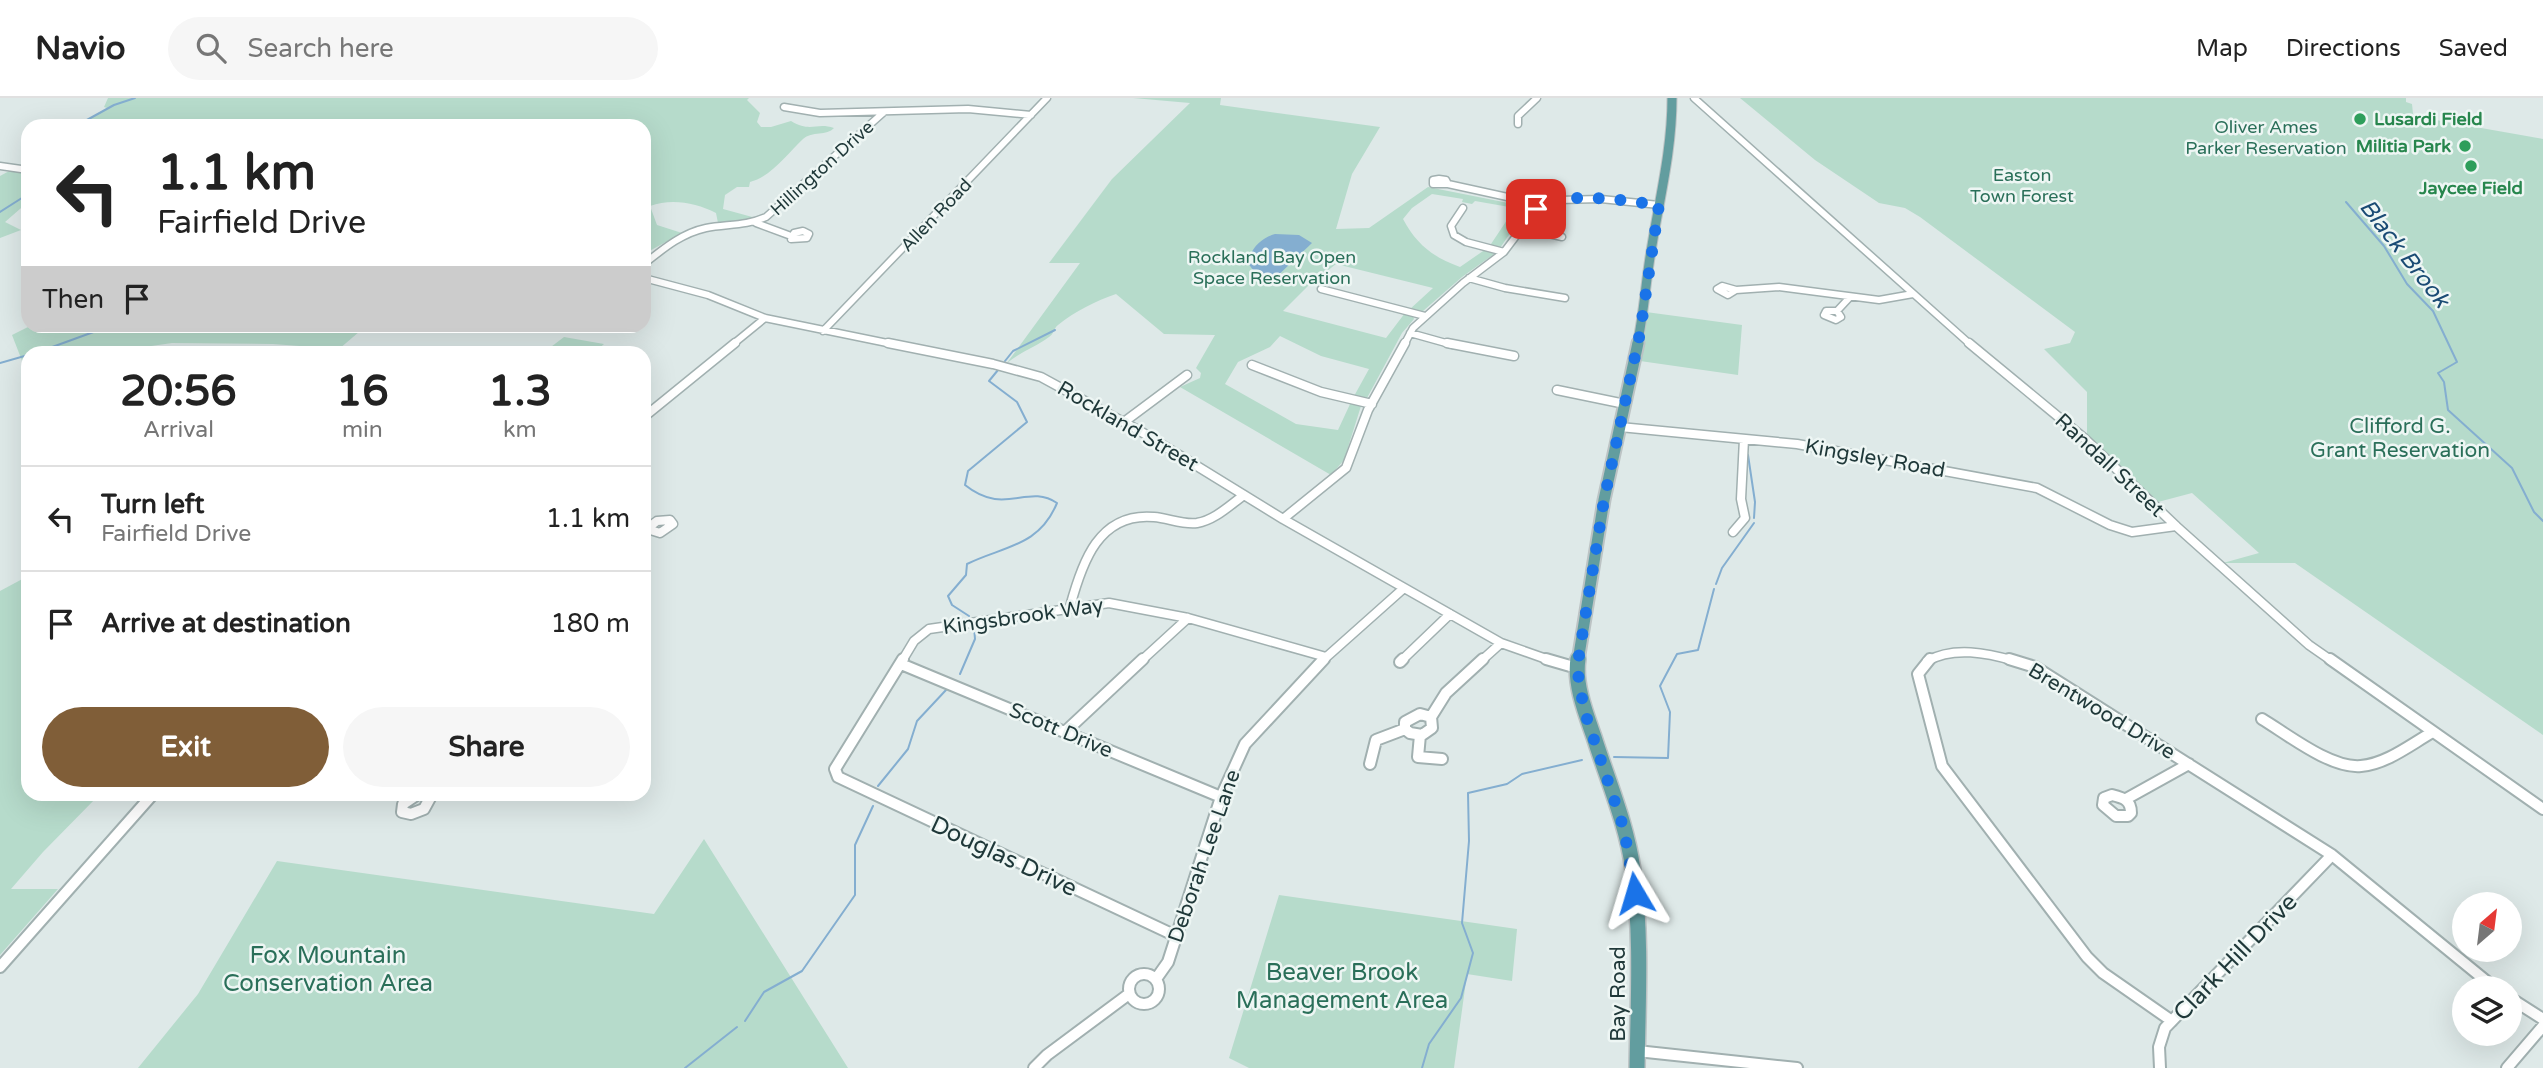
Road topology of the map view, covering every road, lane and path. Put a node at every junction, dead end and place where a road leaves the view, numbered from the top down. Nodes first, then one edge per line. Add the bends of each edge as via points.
1 (1048, 98) edge
2 (1537, 98) edge
3 (1668, 98) edge
4 (1694, 98) edge
5 (784, 107) dead end
6 (884, 112) junction
7 (1031, 115) junction
8 (1518, 124) dead end
9 (0, 166) edge
10 (11, 168) junction
11 (21, 169) edge
12 (0, 174) edge
13 (1448, 184) dead end
14 (1659, 205) junction
15 (1538, 207) junction
16 (1463, 208) dead end
17 (756, 222) junction
18 (1522, 228) junction
19 (791, 236) dead end
20 (1562, 237) dead end
21 (1504, 252) junction
22 (651, 258) edge
23 (1469, 278) junction
24 (651, 280) edge
25 (1321, 289) dead end
26 (1736, 290) dead end
27 (1913, 294) junction
28 (1850, 297) junction
29 (1565, 298) dead end
30 (1837, 312) dead end
31 (1425, 316) junction
32 (765, 318) junction
33 (823, 331) junction
34 (1410, 333) junction
35 (1514, 356) dead end
36 (1252, 365) dead end
37 (1187, 375) dead end
38 (1557, 390) dead end
39 (1371, 404) junction
40 (1625, 404) junction
41 (651, 411) edge
42 (1124, 422) junction
43 (1620, 427) junction
44 (1744, 439) junction
45 (1244, 495) junction
46 (1283, 519) junction
47 (2176, 526) junction
48 (1733, 532) dead end
49 (1404, 588) junction
50 (1070, 607) junction
51 (1450, 614) junction
52 (1188, 618) junction
53 (1501, 643) junction
54 (1326, 657) junction
55 (1400, 662) dead end
56 (901, 664) junction
57 (1577, 668) junction
58 (1431, 717) junction
59 (2262, 719) dead end
60 (1405, 729) junction
61 (1066, 731) junction
62 (2431, 733) junction
63 (1420, 736) junction
64 (1441, 759) dead end
65 (1370, 764) dead end
66 (2189, 764) junction
67 (835, 772) joint
68 (1221, 797) junction
69 (2126, 799) dead end
70 (147, 801) edge
71 (408, 801) edge
72 (429, 801) edge
73 (2543, 809) edge
74 (2332, 855) junction
75 (1176, 936) junction
76 (0, 967) edge
77 (2479, 976) edge
78 (1156, 979) junction
79 (1129, 994) junction
80 (2522, 1006) edge
81 (2543, 1019) edge
82 (2172, 1021) junction
83 (2543, 1026) edge
84 (1637, 1051) junction
85 (1034, 1068) edge
86 (1637, 1068) edge
87 (1797, 1068) edge
88 (2160, 1068) edge
89 (2507, 1068) edge

1 - 7 street, Allen Road
2 - 8 street via 1518,116
3 - 14 main road, Bay Road via 1672,127
4 - 27 street, Randall Street
5 - 6 street via 821,113
6 - 7 street via 968,109
6 - 17 street, Hillington Drive
7 - 33 street, Allen Road
9 - 10 street
10 - 11 street
10 - 12 street
13 - 15 street
14 - 15 street via 1601,198 1558,200
14 - 40 main road, Bay Road
15 - 18 street
16 - 21 street via 1451,226 1454,235
17 - 19 street
17 - 22 street, Hillington Drive via 694,231
18 - 20 street
18 - 21 street
21 - 23 street
23 - 29 street
23 - 31 street
24 - 32 street, Rockland Street via 708,295
25 - 31 street
26 - 28 street via 1780,287
27 - 28 street via 1879,300
27 - 47 street, Randall Street via 2084,438
28 - 30 street
31 - 34 street
32 - 33 street, Rockland Street
32 - 41 street
33 - 42 street, Rockland Street via 1027,372
34 - 35 street
34 - 39 street
36 - 39 street via 1321,392
37 - 42 street
38 - 40 street
39 - 46 street via 1346,468
40 - 43 main road, Bay Road
42 - 45 street, Rockland Street
43 - 44 street, Kingsley Road
43 - 57 main road, Bay Road
44 - 47 street, Kingsley Road via 2037,488 2121,529 2142,532
44 - 48 street via 1741,499 1745,518
45 - 46 street, Rockland Street
45 - 50 street via 1197,523 1135,516 1114,523 1092,555
46 - 49 street, Rockland Street
47 - 62 street, Randall Street via 2309,645
49 - 51 street, Rockland Street
49 - 54 street, Deborah Lee Lane
50 - 52 street, Kingsbrook Way via 1109,603
50 - 56 street, Kingsbrook Way via 929,629 920,634
51 - 53 street, Rockland Street
51 - 55 street
52 - 54 street, Kingsbrook Way
52 - 61 street
53 - 57 street, Rockland Street
53 - 58 street via 1446,694
54 - 68 street, Deborah Lee Lane via 1245,744
56 - 61 street, Scott Drive
56 - 67 street, Kingsbrook Way
57 - 84 main road, Bay Road via 1584,710 1633,870 1639,968
58 - 60 street via 1412,716
58 - 63 street via 1432,728
59 - 62 street via 2333,760 2357,767
60 - 63 street
60 - 65 street via 1376,740
61 - 68 street, Scott Drive
62 - 73 street, Randall Street
63 - 64 street via 1418,757
66 - 69 street
66 - 74 street, Brentwood Drive
66 - 82 street, Brentwood Drive via 2035,667 1958,652 1930,656 1921,664 1918,674 1942,766 2087,957
67 - 75 street, Douglas Drive via 845,781
68 - 75 street, Deborah Lee Lane
70 - 76 street
71 - 72 street via 402,812 413,814
74 - 77 street, Brentwood Drive
74 - 82 street, Clark Hill Drive
75 - 78 street, Deborah Lee Lane via 1168,962
78 - 79 street via 1138,976 1130,982
78 - 79 street, Deborah Lee Lane via 1159,992 1152,1001 1136,1002
79 - 85 street
80 - 81 street
82 - 88 street, Clark Hill Drive via 2159,1047
83 - 89 street
84 - 86 main road, Bay Road
84 - 87 street

